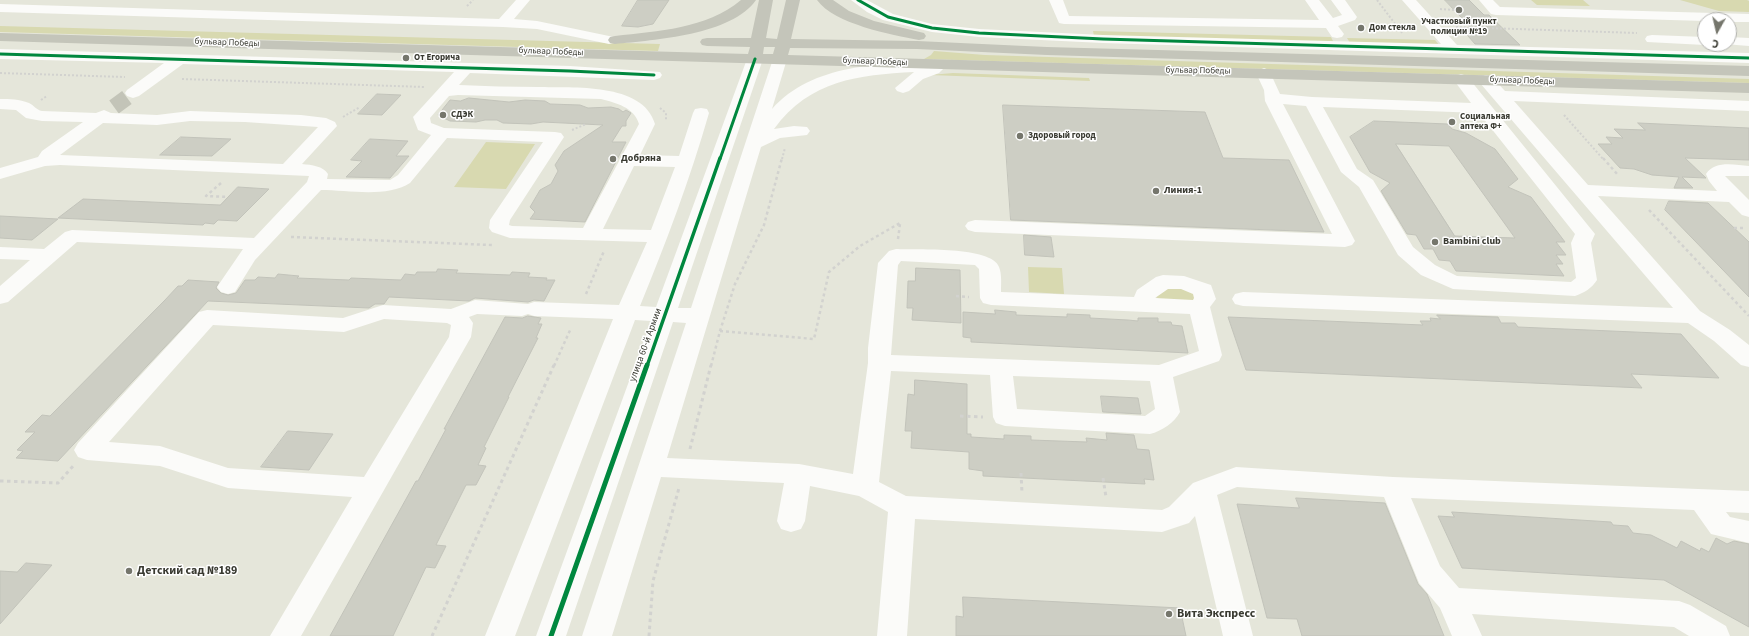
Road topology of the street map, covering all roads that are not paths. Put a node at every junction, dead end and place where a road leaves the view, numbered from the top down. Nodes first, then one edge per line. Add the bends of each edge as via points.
1 (23, 0) edge
2 (523, 0) edge
3 (749, 0) edge
4 (766, 0) edge
5 (793, 0) edge
6 (824, 0) edge
7 (858, 0) edge
8 (1056, 0) edge
9 (1312, 0) edge
10 (1338, 0) edge
11 (1409, 0) edge
12 (1486, 0) edge
13 (327, 4) dead end
14 (3, 9) edge
15 (313, 16) junction
16 (1749, 18) edge
17 (1307, 22) junction
18 (503, 23) junction
19 (0, 24) edge
20 (176, 28) dead end
21 (1455, 30) road end
22 (979, 33) junction
23 (1438, 33) junction
24 (1610, 33) road end
25 (482, 36) dead end
26 (0, 37) edge
27 (612, 40) junction
28 (1697, 40) edge
29 (1737, 42) edge
30 (1749, 42) edge
31 (1345, 46) junction
32 (1452, 48) junction
33 (756, 51) junction
34 (782, 51) junction
35 (1047, 51) junction
36 (0, 54) edge
37 (1172, 54) junction
38 (1749, 58) edge
39 (1354, 59) junction
40 (179, 60) junction
41 (964, 64) junction
42 (466, 68) junction
43 (570, 71) junction
44 (1749, 71) edge
45 (1264, 73) junction
46 (654, 75) dead end
47 (1461, 79) junction
48 (1486, 80) junction
49 (903, 88) dead end
50 (1749, 88) edge
51 (446, 90) junction
52 (556, 92) junction
53 (133, 93) tunnel mouth
54 (1500, 96) junction
55 (1274, 98) junction
56 (1312, 102) junction
57 (0, 104) edge
58 (1749, 106) edge
59 (114, 107) tunnel mouth
60 (1482, 108) junction
61 (701, 112) dead end
62 (99, 118) junction
63 (794, 131) road end
64 (442, 133) junction
65 (753, 145) junction
66 (629, 160) junction
67 (44, 161) junction
68 (686, 162) junction
69 (288, 169) junction
70 (1749, 171) edge
71 (0, 174) edge
72 (316, 184) junction
73 (1582, 190) junction
74 (1734, 197) junction
75 (1749, 211) edge
76 (975, 226) dead end
77 (659, 236) junction
78 (263, 240) junction
79 (593, 242) junction
80 (0, 254) edge
81 (49, 255) junction
82 (0, 297) edge
83 (1243, 299) dead end
84 (626, 314) junction
85 (665, 315) junction
86 (453, 316) junction
87 (700, 316) junction
88 (1692, 316) junction
89 (207, 317) junction
90 (1749, 359) edge
91 (880, 363) junction
92 (1001, 368) junction
93 (1160, 373) junction
94 (651, 467) junction
95 (799, 474) junction
96 (865, 487) junction
97 (1393, 487) junction
98 (372, 488) junction
99 (1202, 490) junction
100 (1701, 500) junction
101 (1749, 502) edge
102 (902, 507) junction
103 (790, 521) dead end
104 (1749, 532) edge
105 (1451, 600) junction
106 (285, 636) edge
107 (500, 636) edge
108 (550, 636) edge
109 (597, 636) edge
110 (892, 636) edge
111 (1238, 636) edge
112 (1467, 636) edge
113 (1715, 636) edge

1 - 14 street
2 - 18 street
3 - 27 main road via 736,11 713,22 660,34
4 - 33 main road, улица 60-й Армии
5 - 34 main road
6 - 35 main road via 850,16 892,30 965,43
7 - 22 street via 888,17 910,23
8 - 17 street via 1064,20
9 - 17 street
10 - 17 street via 1350,17
11 - 23 street
12 - 16 street via 1496,11
13 - 15 street
14 - 15 street
15 - 18 street
17 - 31 street
18 - 27 street via 537,25
19 - 20 main road
21 - 23 street
22 - 31 street
22 - 37 main road
23 - 32 street
24 - 28 street
25 - 27 main road, бульвар Победы
26 - 33 main road, бульвар Победы
27 - 33 main road, бульвар Победы
29 - 30 street
31 - 32 street
31 - 39 street
32 - 38 street
33 - 34 main road, бульвар Победы
33 - 85 street, улица 60-й Армии
34 - 35 main road, бульвар Победы via 917,45
34 - 41 main road, бульвар Победы
34 - 65 street
35 - 37 main road, бульвар Победы
36 - 40 street
37 - 39 main road, бульвар Победы
39 - 44 main road, бульвар Победы
40 - 42 street
40 - 53 street
41 - 45 main road, бульвар Победы
41 - 49 street via 925,72
41 - 65 street via 851,74 823,82 790,100
42 - 43 street
42 - 51 street
43 - 46 street
43 - 52 street
45 - 47 main road, бульвар Победы
45 - 55 street
47 - 48 main road, бульвар Победы
47 - 60 street
48 - 50 main road, бульвар Победы
48 - 54 street
51 - 52 street
51 - 64 street via 421,117 424,126
52 - 66 street via 602,94 641,110 646,116 647,124
54 - 58 street
54 - 73 street
55 - 56 street
55 - 76 street via 1273,101 1345,241
56 - 60 street
56 - 60 street via 1350,172 1366,184 1404,251 1428,270 1453,282 1575,289 1587,280 1581,243 1585,234
57 - 62 street via 20,104 28,108 32,114 42,116
59 - 62 street
61 - 68 street
62 - 67 street via 48,155
62 - 69 street via 157,120 190,116 301,120 320,122 329,126
63 - 65 street via 775,133
64 - 72 street via 404,179 396,184
64 - 79 street via 554,137 500,220 499,228 510,232
65 - 87 street
66 - 68 street
66 - 79 street
67 - 69 street
67 - 71 street
68 - 77 street
69 - 72 street via 310,170 319,174
70 - 74 street via 1722,170 1715,174 1718,181
72 - 78 street
73 - 74 street
73 - 88 street
74 - 75 street
77 - 79 street
77 - 84 street
78 - 81 street via 72,236
78 - 89 street via 247,257 212,305
80 - 81 street
81 - 82 street
83 - 88 street
84 - 85 street
84 - 86 street via 475,307
84 - 107 street
85 - 87 street
85 - 108 street, улица 60-й Армии
86 - 89 street via 383,312 344,325
86 - 98 street via 462,324 460,337
87 - 94 street
88 - 90 street via 1716,329
89 - 98 street via 87,450 160,456 228,478
91 - 92 street
91 - 93 street via 888,264 896,255 970,258 982,261 989,267 991,298 1199,307 1211,355
91 - 96 street
92 - 93 street
92 - 93 street via 1005,417 1150,425 1168,412
94 - 95 street
94 - 109 street
95 - 96 street
95 - 103 street
96 - 102 street
97 - 99 street via 1236,477
97 - 100 street
97 - 105 street via 1429,574
98 - 106 street
99 - 102 street via 1179,515 1162,521
99 - 111 street
100 - 101 street
100 - 104 street via 1721,526
102 - 110 street
105 - 112 street
105 - 113 street via 1679,614

